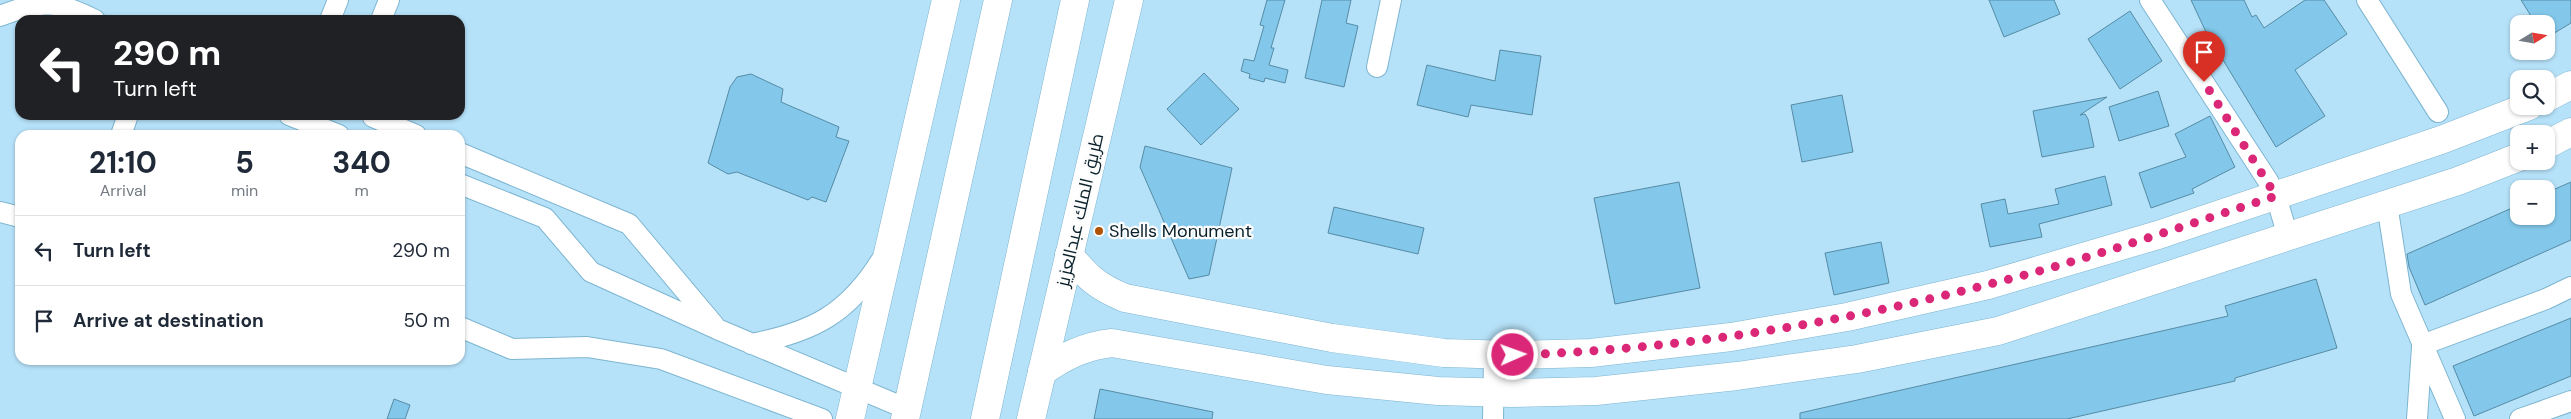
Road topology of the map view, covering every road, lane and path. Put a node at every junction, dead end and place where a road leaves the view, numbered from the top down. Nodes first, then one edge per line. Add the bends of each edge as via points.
1 (338, 0) edge
2 (389, 0) edge
3 (946, 0) edge
4 (998, 0) edge
5 (1075, 0) edge
6 (1129, 0) edge
7 (1391, 0) edge
8 (2150, 0) edge
9 (2367, 0) edge
10 (88, 15) edge
11 (332, 15) edge
12 (383, 15) edge
13 (0, 16) edge
14 (1377, 67) dead end
15 (2571, 85) edge
16 (2555, 93) edge
17 (2438, 112) dead end
18 (2510, 113) edge
19 (301, 120) edge
20 (380, 120) edge
21 (326, 130) edge
22 (404, 130) edge
23 (2571, 132) edge
24 (2555, 140) edge
25 (465, 155) edge
26 (2510, 160) edge
27 (465, 186) edge
28 (2276, 196) junction
29 (2387, 204) junction
30 (0, 212) edge
31 (15, 216) edge
32 (2288, 237) junction
33 (890, 247) junction
34 (1069, 255) junction
35 (2571, 287) edge
36 (465, 329) edge
37 (717, 329) junction
38 (751, 344) junction
39 (2422, 345) junction
40 (1494, 355) junction
41 (1042, 372) junction
42 (746, 389) junction
43 (857, 389) junction
44 (1493, 392) junction
45 (2571, 401) edge
46 (906, 414) edge
47 (778, 419) edge
48 (822, 419) edge
49 (850, 419) edge
50 (985, 419) edge
51 (1031, 419) edge
52 (1493, 419) edge
53 (2417, 419) edge
54 (2455, 419) edge
55 (2520, 419) edge

1 - 11 street
2 - 12 street
3 - 33 main road
4 - 46 main road
5 - 50 main road
6 - 34 main road, طريق الملك عبدالعزيز
7 - 14 street
8 - 28 street
9 - 17 street
10 - 13 street via 55,0 26,3
15 - 16 main road
18 - 28 main road
19 - 21 street
20 - 22 street
23 - 24 main road
25 - 37 street via 629,224
26 - 29 main road
27 - 37 street via 545,218 591,272
28 - 32 street
28 - 40 main road via 1988,285 1847,318 1731,337 1590,353
29 - 32 main road
29 - 39 street via 2401,294
30 - 31 street
32 - 44 main road via 1998,331 1857,359 1737,376 1596,390
33 - 38 street via 855,295 829,318 806,330
33 - 43 main road
34 - 40 main road via 1102,289 1125,298 1332,338 1444,353
34 - 41 main road, طريق الملك عبدالعزيز
35 - 39 street
36 - 42 street via 512,349 587,347 661,359
37 - 38 street
38 - 43 street
39 - 53 street
39 - 54 street
40 - 44 street
41 - 44 main road via 1078,350 1112,343 1328,380 1438,391
41 - 51 main road, طريق الملك عبدالعزيز
42 - 47 street
42 - 48 street
43 - 46 street
43 - 49 main road
44 - 52 street
45 - 55 street

